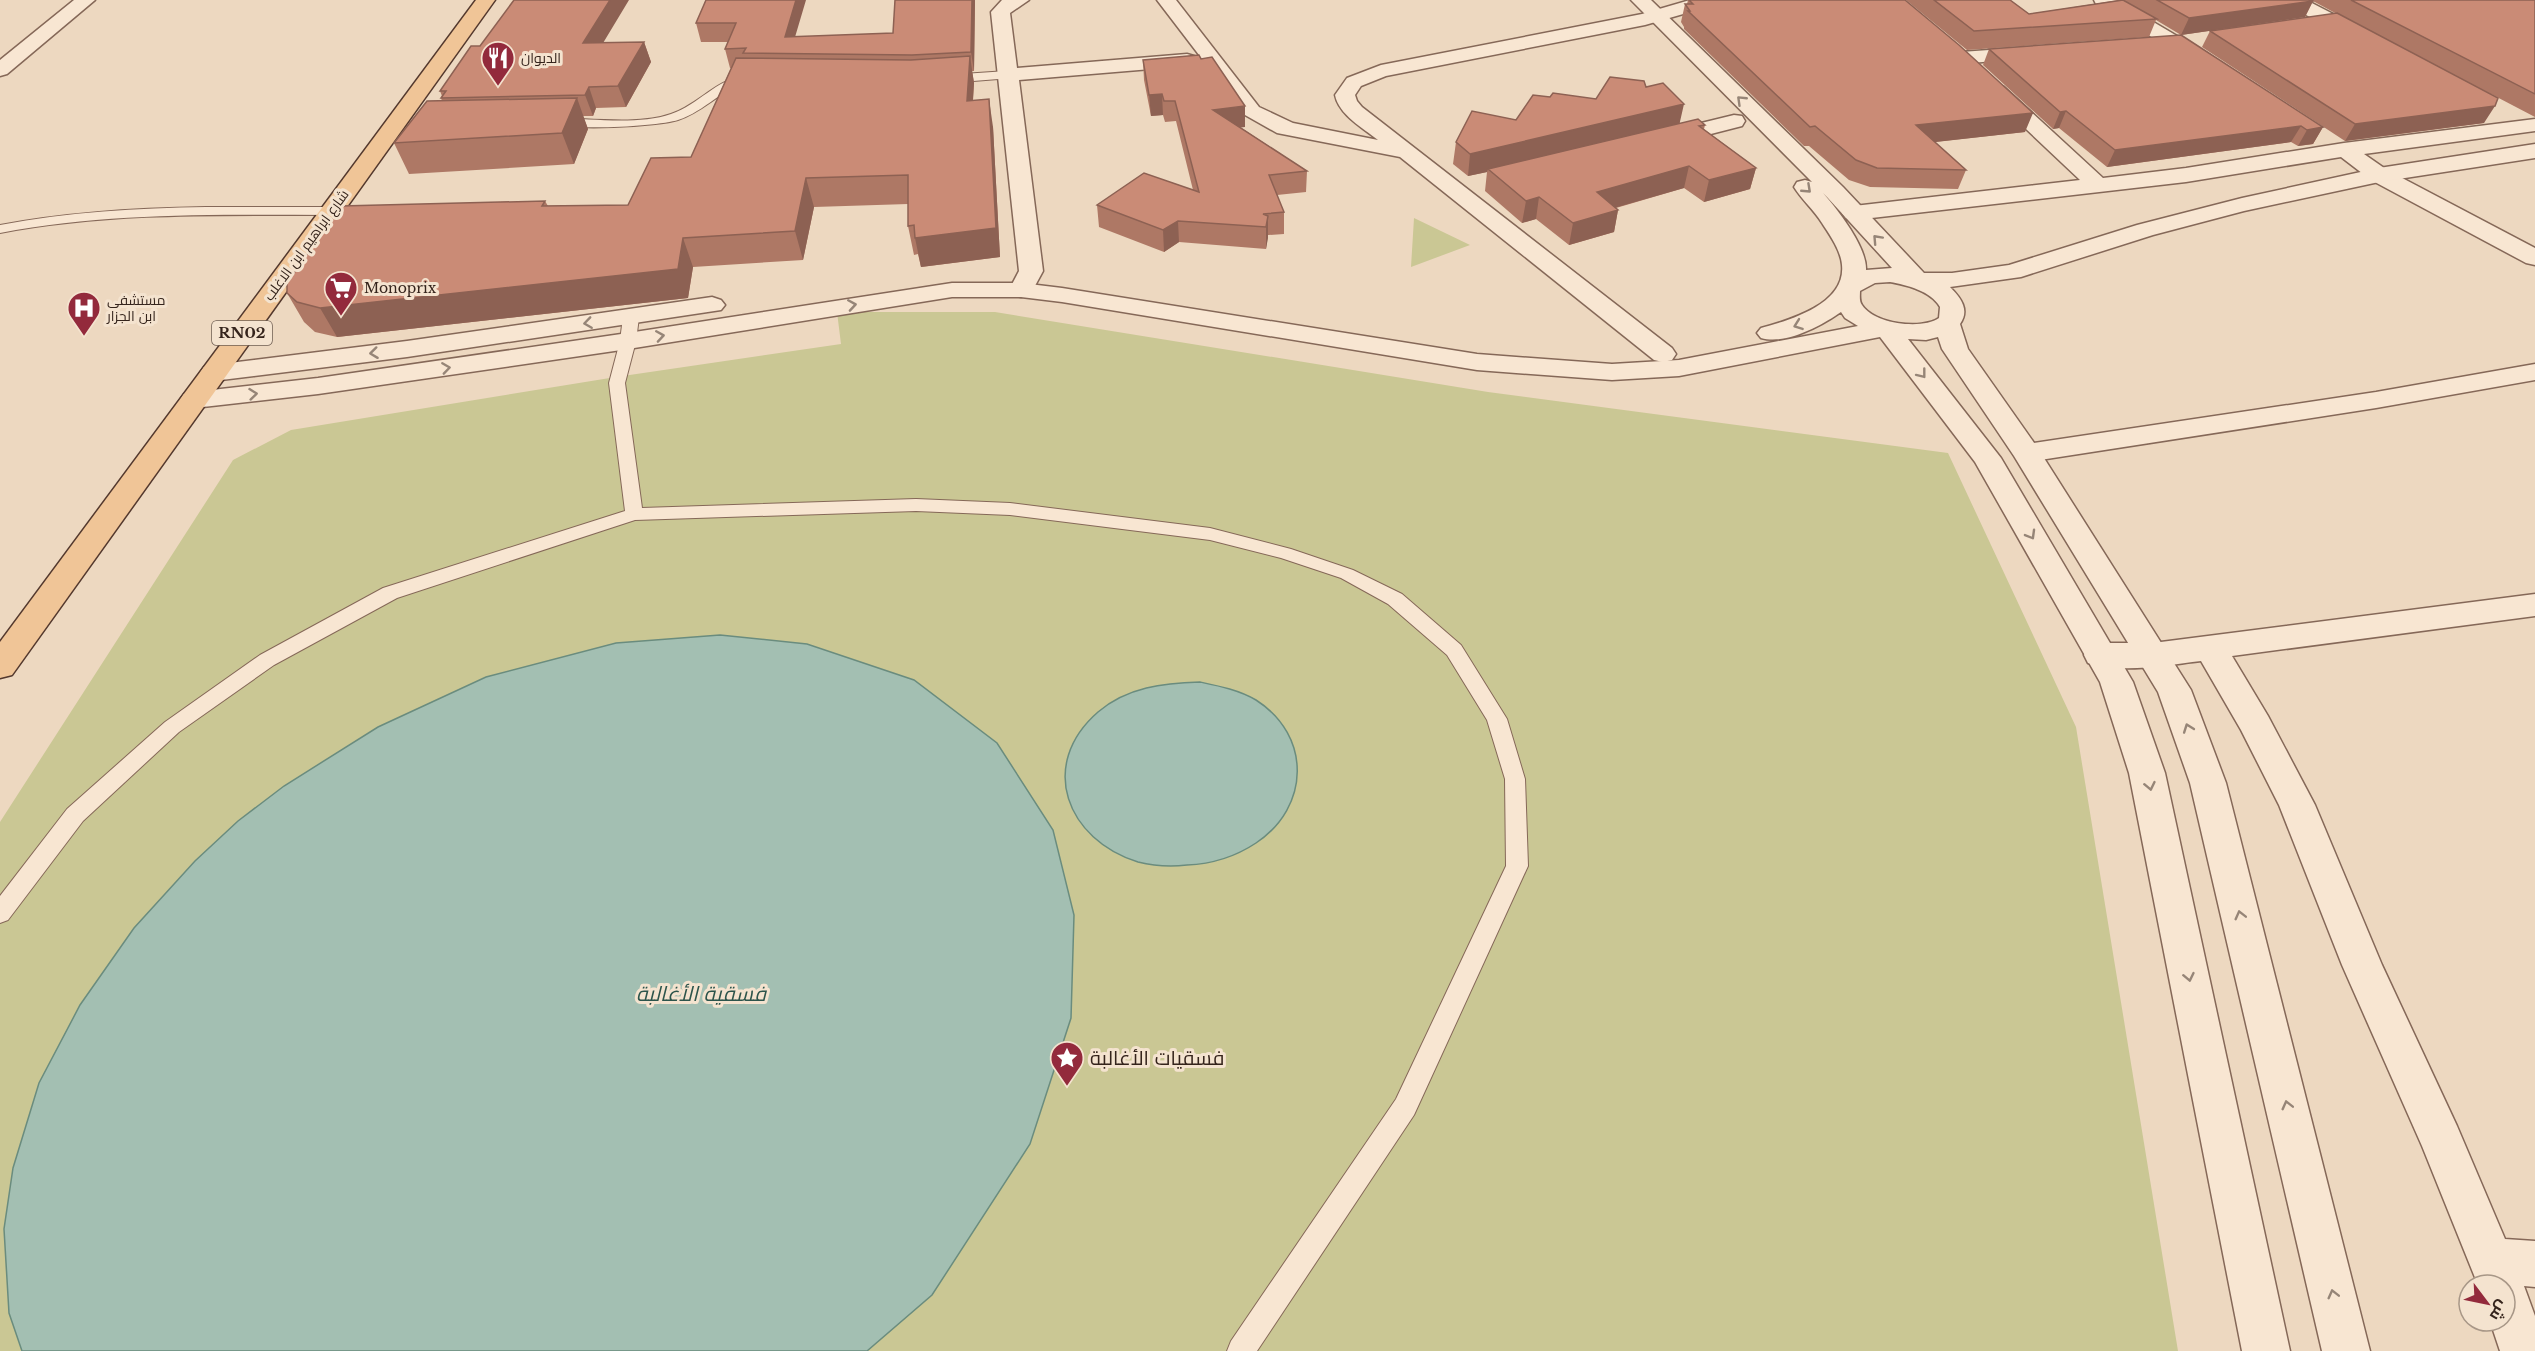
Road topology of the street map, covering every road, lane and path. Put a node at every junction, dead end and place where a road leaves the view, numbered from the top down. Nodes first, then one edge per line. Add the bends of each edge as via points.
1 (86, 0) edge
2 (486, 0) edge
3 (1020, 0) edge
4 (1166, 0) edge
5 (1616, 0) edge
6 (1711, 0) edge
7 (2103, 0) edge
8 (2292, 0) edge
9 (1643, 12) edge
10 (2332, 21) junction
11 (2299, 26) edge
12 (2211, 38) edge
13 (1944, 43) edge
14 (2178, 43) junction
15 (2144, 45) edge
16 (2383, 47) edge
17 (2052, 51) edge
18 (1961, 58) junction
19 (1210, 59) junction
20 (2217, 68) edge
21 (0, 70) edge
22 (1006, 75) junction
23 (759, 77) edge
24 (939, 80) edge
25 (2497, 108) edge
26 (1734, 121) junction
27 (548, 123) edge
28 (2533, 126) edge
29 (2314, 131) edge
30 (1644, 144) edge
31 (2344, 150) junction
32 (2535, 151) edge
33 (1406, 152) junction
34 (2379, 175) junction
35 (1477, 184) dead end
36 (2098, 185) junction
37 (1454, 189) junction
38 (331, 211) junction
39 (1854, 213) junction
40 (0, 229) edge
41 (2535, 258) edge
42 (2012, 272) junction
43 (1026, 280) junction
44 (1918, 281) junction
45 (1849, 290) junction
46 (1950, 319) junction
47 (1886, 328) junction
48 (629, 329) junction
49 (1663, 354) junction
50 (2535, 372) edge
51 (213, 373) junction
52 (194, 400) junction
53 (2027, 453) junction
54 (634, 513) junction
55 (2535, 605) edge
56 (2211, 649) junction
57 (2100, 654) junction
58 (2153, 656) junction
59 (0, 666) edge
60 (0, 913) edge
61 (2508, 1273) edge
62 (2517, 1316) edge
63 (1241, 1351) edge
64 (2266, 1351) edge
65 (2346, 1351) edge
66 (2524, 1351) edge

1 - 21 street
2 - 38 main road, شارع ابراهيم ابن الاغلب / RN02 via 404,125
3 - 22 street via 1000,12
4 - 19 street
5 - 9 street
6 - 9 street
7 - 14 street
8 - 10 street
9 - 26 street
9 - 33 street via 1380,71 1354,82 1345,95 1347,103
39 -> 9 street
10 - 11 street
10 - 16 street
12 - 14 street
13 - 18 street
14 - 15 street
14 - 20 street
17 - 18 street
18 - 36 street
19 - 22 street
19 - 33 street via 1252,111 1268,121 1305,134
22 - 24 lane
22 - 43 street via 1019,159
23 - 27 lane via 725,85 672,118
25 - 28 street
26 - 30 street
26 -> 45 street via 1814,196 1854,265
28 - 31 street
29 - 31 street
31 - 34 street
31 - 36 street
32 - 34 street
33 - 37 street
34 - 41 street
34 - 42 street via 2145,230
35 - 37 street
36 - 39 street
37 - 49 street
38 - 40 lane via 85,214
38 - 51 main road, شارع ابراهيم ابن الاغلب / RN02
44 -> 39 street
42 - 44 street
42 - 46 street via 1975,293
43 - 47 street via 1477,362 1612,372 1679,368
43 - 48 street
43 - 49 street via 1081,276 1539,350 1589,355
44 - 45 street via 1875,276 1860,279
44 - 46 street via 1947,298
45 - 47 street via 1849,303 1857,313
45 -> 49 street via 1831,309 1783,330
46 - 47 street via 1936,330 1922,332
46 - 53 street via 1955,349
47 -> 57 street via 1987,458
48 -> 51 street via 406,349
52 -> 48 street via 318,386
48 - 54 lane via 617,383
50 - 53 street
51 - 52 main road, شارع ابراهيم ابن الاغلب / RN02
52 - 59 main road, شارع ابراهيم ابن الاغلب / RN02
53 - 58 street
54 - 60 lane via 390,593 267,660 172,727 75,815
54 - 63 lane via 916,505 1010,509 1210,534 1347,574 1395,599 1454,650 1497,719 1515,779 1517,866 1405,1107
55 - 56 street
56 - 58 street
56 - 61 street via 2297,805 2362,965
57 - 58 street
57 -> 64 street via 2116,682 2147,772
65 -> 58 street via 2208,783 2174,690
62 - 66 street

